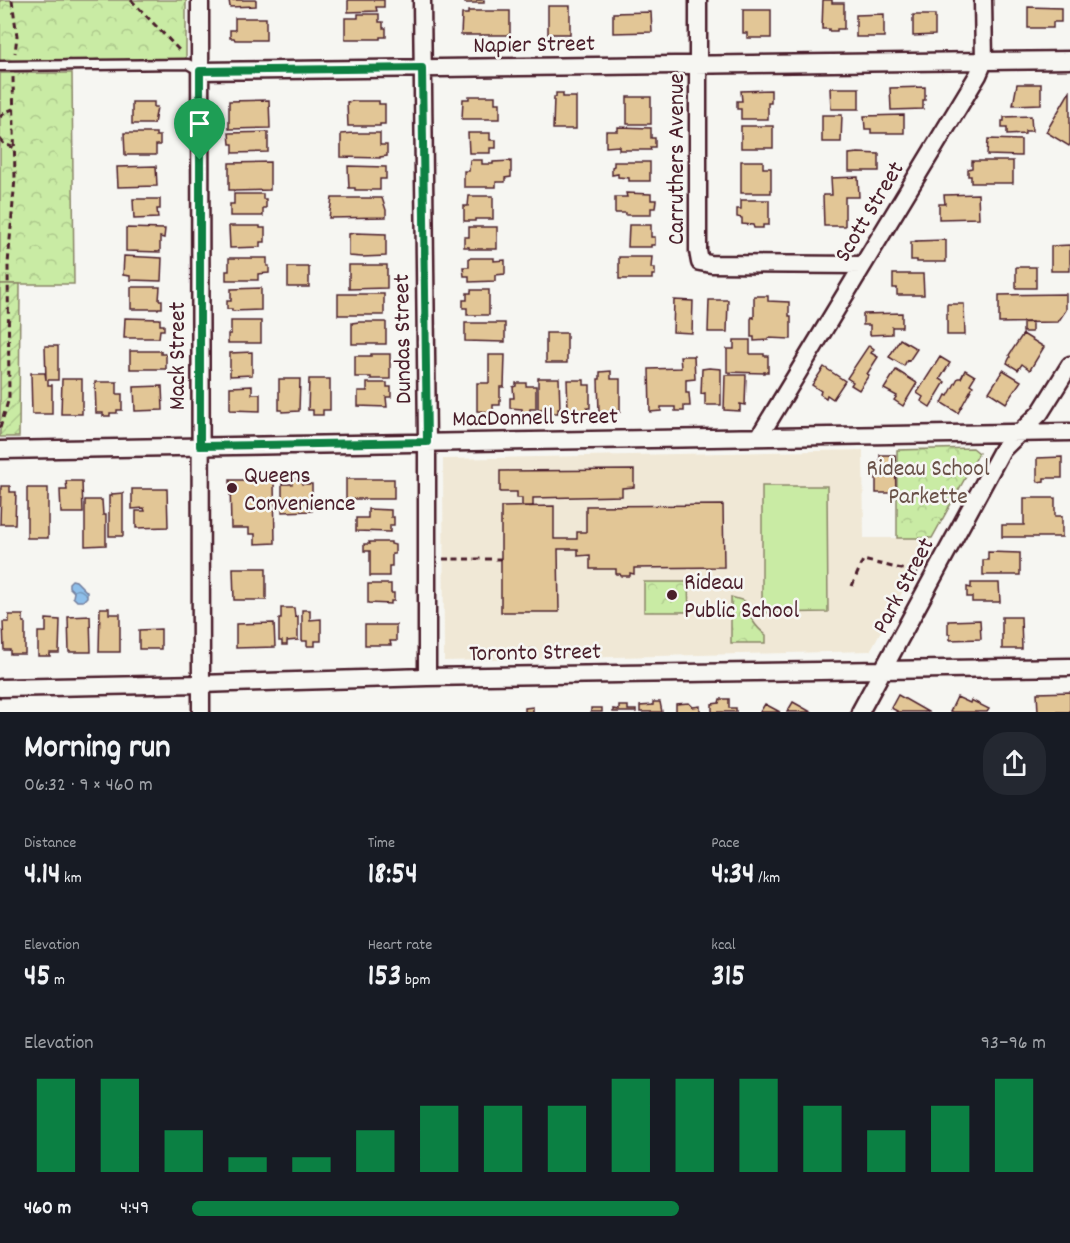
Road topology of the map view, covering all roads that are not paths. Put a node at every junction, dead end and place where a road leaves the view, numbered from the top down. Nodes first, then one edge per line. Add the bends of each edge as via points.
1 (200, 0) edge
2 (422, 0) edge
3 (698, 0) edge
4 (983, 0) edge
5 (1070, 60) edge
6 (984, 61) junction
7 (698, 65) junction
8 (0, 66) edge
9 (194, 68) junction
10 (422, 68) junction
11 (863, 265) junction
12 (1070, 365) edge
13 (1070, 432) edge
14 (1019, 433) junction
15 (759, 437) junction
16 (427, 442) junction
17 (200, 446) junction
18 (0, 450) edge
19 (1070, 667) edge
20 (883, 669) junction
21 (427, 677) junction
22 (201, 684) junction
23 (0, 688) edge
24 (201, 712) edge
25 (860, 712) edge

1 - 9 street, Mack Street
2 - 10 street, Dundas Street
3 - 7 street, Carruthers Avenue
4 - 6 street, Scott Street
5 - 6 street, Napier Street
6 - 7 street, Napier Street
6 - 11 street, Scott Street
7 - 10 street, Napier Street
7 - 11 street, Carruthers Avenue via 700,262
8 - 9 lane, Napier Street
9 - 10 street, Napier Street
9 - 17 street, Mack Street
10 - 16 street, Dundas Street
11 - 15 street, Scott Street
12 - 14 street, Park Street via 1040,413
13 - 14 street, MacDonnell Street
14 - 15 street, MacDonnell Street
14 - 20 street, Park Street via 1002,450
15 - 16 street, MacDonnell Street
16 - 17 street, MacDonnell Street
16 - 21 street, Dundas Street
17 - 18 street, MacDonnell Street
17 - 22 street, Mack Street
19 - 20 street, Toronto Street
20 - 21 street, Toronto Street
20 - 25 street, Park Street
21 - 22 street, Toronto Street
22 - 23 street, Toronto Street
22 - 24 street, Mack Street

